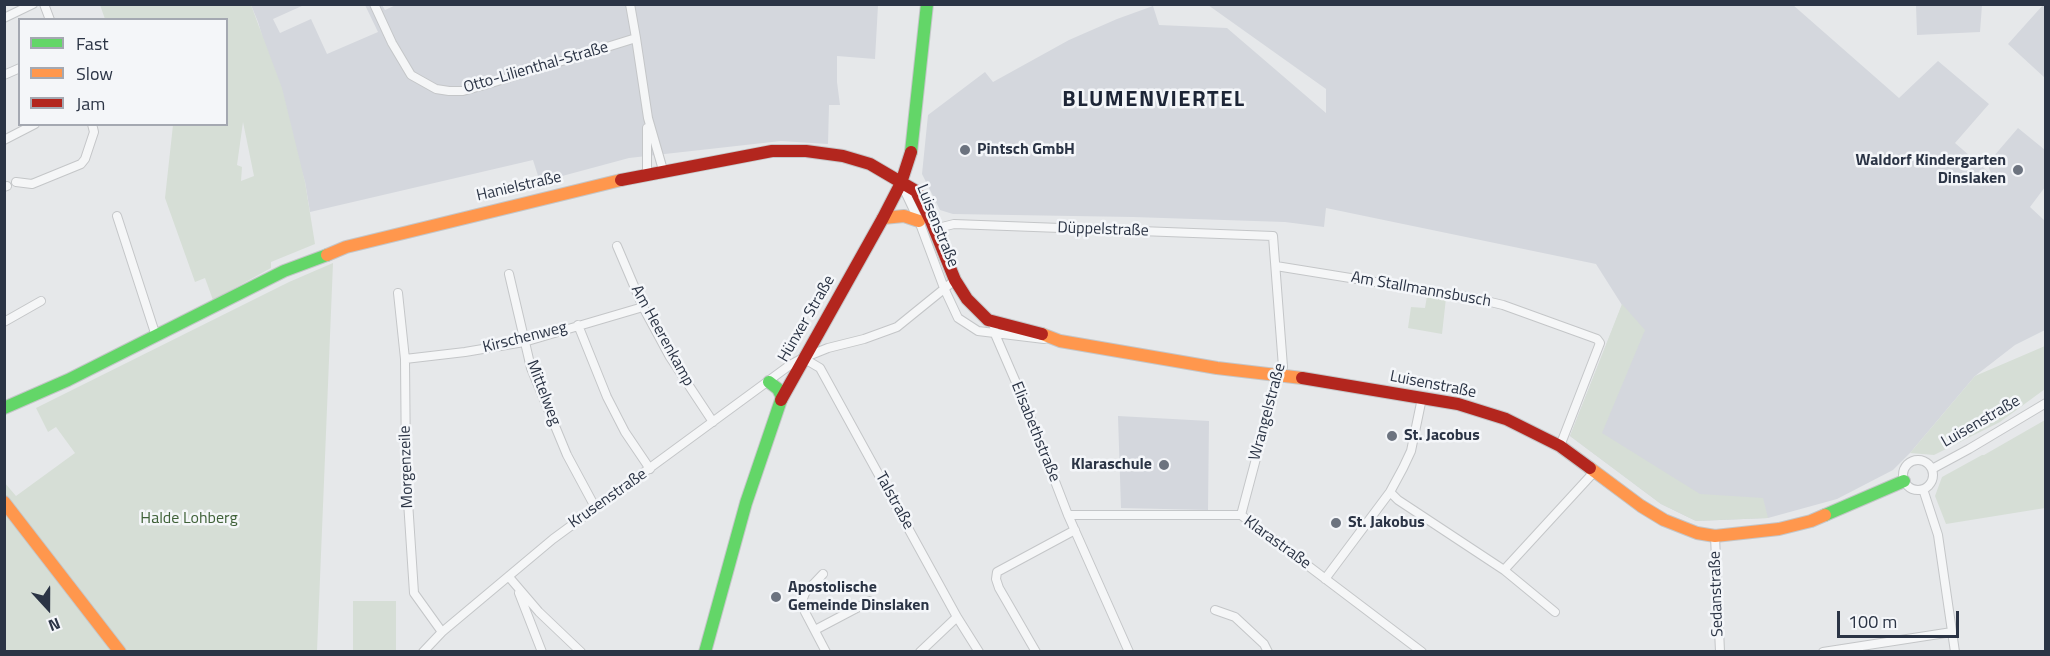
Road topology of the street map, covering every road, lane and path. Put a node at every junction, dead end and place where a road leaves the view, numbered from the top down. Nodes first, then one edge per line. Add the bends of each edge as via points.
1 (33, 4) edge
2 (374, 4) edge
3 (630, 4) edge
4 (927, 4) edge
5 (4, 18) edge
6 (636, 38) junction
7 (18, 69) edge
8 (4, 75) edge
9 (648, 118) junction
10 (31, 126) edge
11 (92, 126) edge
12 (4, 140) edge
13 (663, 170) junction
14 (647, 174) junction
15 (16, 182) dead end
16 (901, 183) junction
17 (117, 216) dead end
18 (883, 218) junction
19 (918, 221) junction
20 (934, 229) junction
21 (1273, 236) joint
22 (617, 246) dead end
23 (1276, 266) junction
24 (508, 274) dead end
25 (955, 280) junction
26 (944, 288) junction
27 (398, 293) dead end
28 (41, 301) dead end
29 (643, 306) junction
30 (988, 320) junction
31 (4, 322) edge
32 (578, 325) junction
33 (995, 334) junction
34 (156, 336) junction
35 (1060, 341) junction
36 (524, 342) junction
37 (828, 348) junction
38 (803, 358) junction
39 (405, 359) junction
40 (820, 368) junction
41 (1278, 376) junction
42 (769, 382) junction
43 (782, 397) junction
44 (1422, 398) junction
45 (2046, 402) edge
46 (4, 408) edge
47 (712, 422) junction
48 (1560, 446) junction
49 (1932, 468) junction
50 (650, 469) junction
51 (1595, 471) junction
52 (1904, 481) junction
53 (1923, 489) junction
54 (1390, 492) junction
55 (4, 502) edge
56 (594, 507) junction
57 (1068, 515) junction
58 (1241, 515) junction
59 (1075, 530) junction
60 (1715, 536) junction
61 (1504, 570) junction
62 (823, 574) dead end
63 (509, 577) junction
64 (1325, 579) junction
65 (518, 590) junction
66 (870, 601) dead end
67 (1215, 610) dead end
68 (1555, 612) dead end
69 (957, 617) junction
70 (815, 630) junction
71 (442, 632) junction
72 (1952, 632) junction
73 (120, 651) edge
74 (423, 651) edge
75 (542, 651) edge
76 (581, 651) edge
77 (705, 651) edge
78 (826, 651) edge
79 (920, 651) edge
80 (979, 651) edge
81 (1036, 651) edge
82 (1129, 651) edge
83 (1268, 651) edge
84 (1422, 651) edge
85 (1720, 651) edge
86 (1828, 651) edge
87 (1955, 651) edge

1 - 5 street
2 - 6 street, Otto-Lilienthal-Straße via 411,75 436,89 449,91 489,84
3 - 6 street
4 - 16 main road, Hünxer Straße via 910,158
6 - 9 street
7 - 8 street
9 - 13 street
9 - 14 street
10 - 12 street
11 - 15 street via 94,132 81,164 32,184
13 - 14 main road, Hanielstraße
13 - 16 main road, Hanielstraße via 772,151 806,151 856,160
14 - 34 main road, Hanielstraße via 345,247 284,271
16 - 18 main road, Hünxer Straße
16 - 19 street, Luisenstraße
16 - 20 main road, Luisenstraße via 916,191
17 - 34 street
18 - 19 main road via 904,216
18 - 38 main road, Hünxer Straße
19 - 26 street, Luisenstraße
20 - 21 street, Düppelstraße via 954,224
20 - 25 main road, Luisenstraße
21 - 23 street, Wrangelstraße
22 - 29 street, Am Heerenkamp
23 - 41 street, Wrangelstraße via 1283,368
23 - 48 street, Am Stallmannsbusch via 1474,298 1597,339 1600,343
24 - 36 street, Mittelweg
25 - 26 street, Luisenstraße
25 - 30 main road, Luisenstraße
26 - 33 street, Luisenstraße via 958,318 978,331
26 - 37 street, Luisenstraße via 897,327
27 - 39 street, Morgenzeile
28 - 31 street
29 - 32 street, Kirschenweg
29 - 47 street, Am Heerenkamp
30 - 33 street, Luisenstraße
30 - 35 main road, Luisenstraße
32 - 36 street, Kirschenweg
32 - 50 street via 607,398
33 - 35 street, Luisenstraße
33 - 57 street, Elisabethstraße
34 - 46 main road, Hanielstraße
35 - 41 main road, Luisenstraße
36 - 39 street, Kirschenweg
36 - 56 street, Mittelweg via 567,455
37 - 38 street, Luisenstraße
37 - 40 street
38 - 40 street
38 - 42 street, Krusenstraße
38 - 43 main road, Hünxer Straße
39 - 71 street, Morgenzeile via 406,471 414,593
40 - 69 street, Talstraße
41 - 44 main road, Luisenstraße
41 - 58 street, Wrangelstraße
42 - 43 main road
42 - 47 street, Krusenstraße
43 - 77 main road, Hünxer Straße
44 - 48 main road, Luisenstraße via 1506,419
44 - 54 street via 1411,451
45 - 49 street, Luisenstraße
47 - 50 street, Krusenstraße
48 - 51 main road, Luisenstraße
49 - 52 street, Luisenstraße via 1920,460 1910,463 1904,471
49 - 53 street, Luisenstraße via 1931,483
50 - 56 street, Krusenstraße
51 - 60 main road, Luisenstraße via 1664,520
51 - 61 street
52 - 53 street via 1910,488
52 - 60 main road, Luisenstraße via 1811,521
53 - 72 street via 1938,535
54 - 61 street
54 - 64 street
55 - 73 main road
56 - 63 street, Krusenstraße
57 - 58 street, Klarastraße
57 - 59 street, Elisabethstraße
58 - 64 street, Klarastraße
59 - 81 street via 997,572 999,588
59 - 82 street, Elisabethstraße
60 - 85 street, Sedanstraße
61 - 68 street
62 - 70 street via 802,601
63 - 65 street
63 - 71 street, Krusenstraße
64 - 84 street, Klarastraße
65 - 75 street
65 - 76 street
66 - 70 street
67 - 83 street via 1235,617
69 - 79 street
69 - 80 street, Talstraße
70 - 78 street
71 - 74 street, Krusenstraße
72 - 86 street
72 - 87 street

